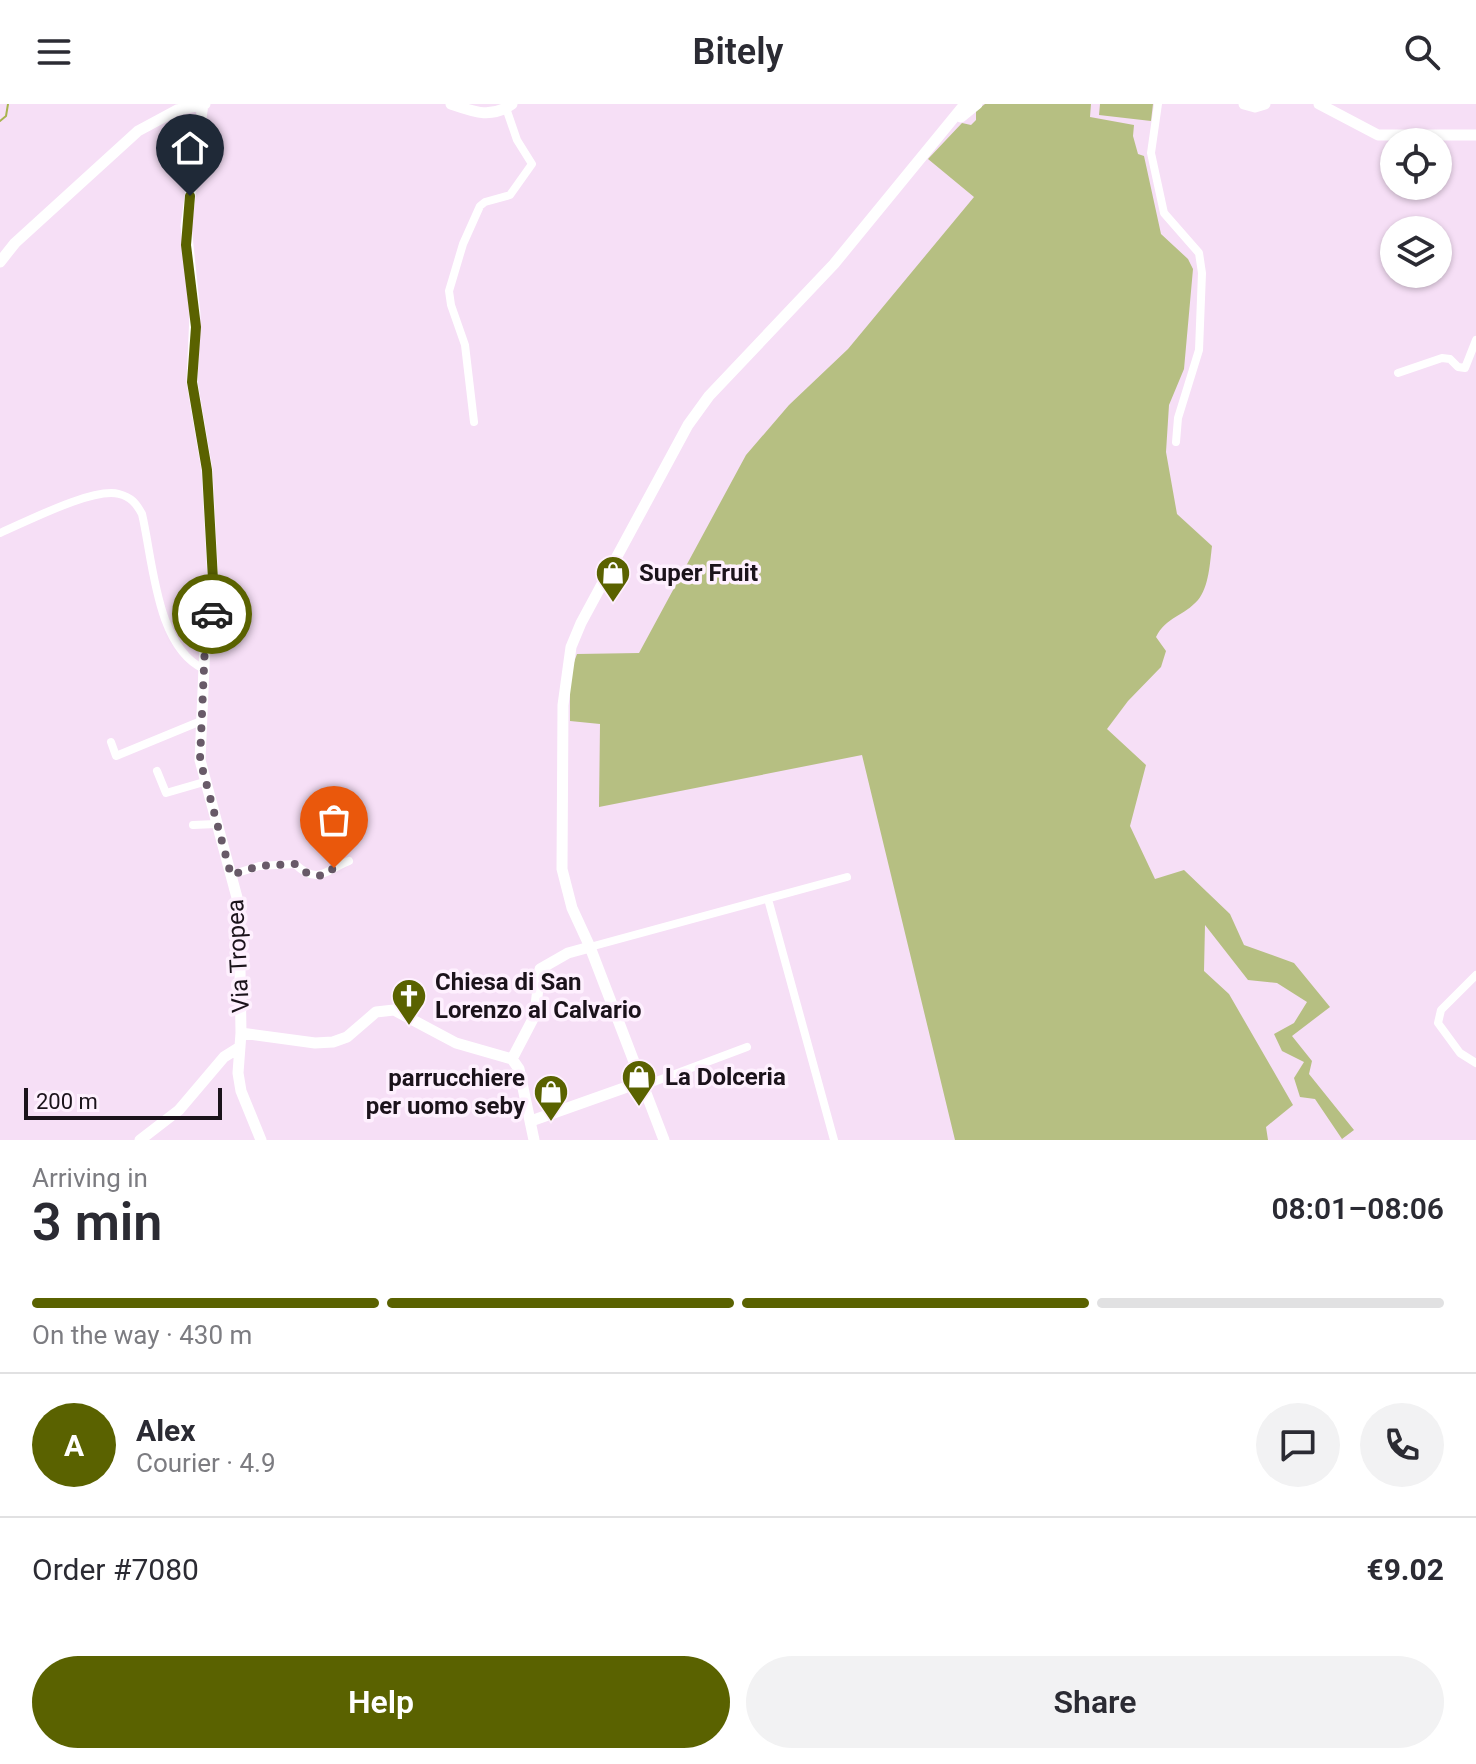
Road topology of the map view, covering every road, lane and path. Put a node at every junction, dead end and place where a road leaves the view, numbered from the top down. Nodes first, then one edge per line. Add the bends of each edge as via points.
1 (204, 104) edge
2 (451, 104) edge
3 (965, 104) edge
4 (977, 104) edge
5 (1158, 104) edge
6 (1244, 104) edge
7 (1265, 104) edge
8 (1319, 104) edge
9 (509, 106) edge
10 (175, 107) edge
11 (1476, 135) edge
12 (932, 145) junction
13 (0, 262) edge
14 (1476, 340) edge
15 (1398, 373) dead end
16 (474, 422) dead end
17 (1176, 442) dead end
18 (0, 533) edge
19 (204, 669) junction
20 (201, 721) junction
21 (111, 742) dead end
22 (157, 771) dead end
23 (204, 782) junction
24 (216, 824) junction
25 (193, 825) dead end
26 (349, 861) dead end
27 (231, 875) junction
28 (847, 877) dead end
29 (768, 899) junction
30 (590, 947) junction
31 (1476, 975) edge
32 (241, 1033) junction
33 (240, 1047) junction
34 (747, 1047) dead end
35 (514, 1057) junction
36 (1476, 1063) edge
37 (642, 1084) junction
38 (531, 1121) junction
39 (140, 1140) edge
40 (261, 1140) edge
41 (534, 1140) edge
42 (664, 1140) edge
43 (834, 1140) edge

1 - 10 street
1 - 19 street, Via Tropea via 186,236 195,314 192,382 207,470 214,598
2 - 9 street via 483,114
3 - 12 street
4 - 12 street
5 - 17 street via 1151,153 1164,213 1199,253 1202,273 1199,350 1183,397
6 - 7 street
8 - 11 street via 1378,135
9 - 16 street via 517,140 532,164 510,195 480,206 449,291 465,345
10 - 13 street via 113,152
12 - 30 street via 834,264 709,396 688,425 581,623 571,647 563,705 562,869
14 - 15 street via 1465,368 1447,358
18 - 19 street via 95,494 118,493 133,500 142,514 169,633
19 - 20 street, Via Tropea
20 - 21 street via 116,756
20 - 23 street, Via Tropea
22 - 23 street via 166,793
23 - 24 street, Via Tropea
24 - 25 street
24 - 27 street, Via Tropea
26 - 27 street via 323,876 308,874 295,864 259,866
27 - 32 street, Via Tropea via 239,905
28 - 29 street
29 - 30 street
29 - 43 street
30 - 35 street via 540,969 535,1015
30 - 37 street
31 - 36 street via 1441,1010 1438,1023 1460,1053
32 - 33 street, Via Tropea
32 - 35 street via 333,1042 388,1009 456,1043
33 - 39 street via 224,1057 179,1110
33 - 40 street, Via Tropea via 239,1084
34 - 37 street
35 - 38 street via 523,1067
37 - 38 street
37 - 42 street
38 - 41 street

